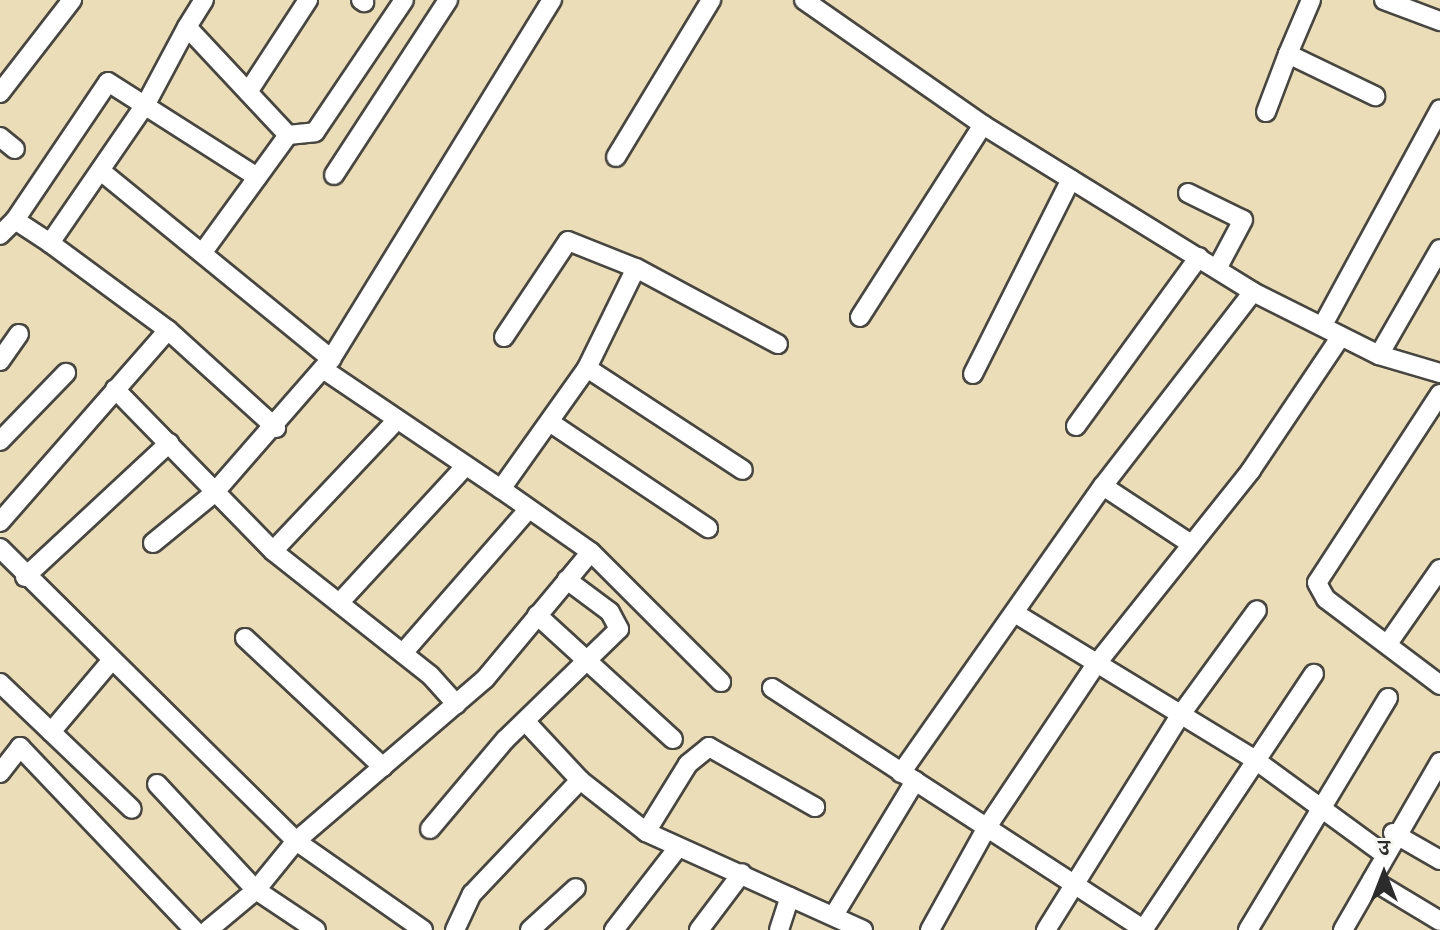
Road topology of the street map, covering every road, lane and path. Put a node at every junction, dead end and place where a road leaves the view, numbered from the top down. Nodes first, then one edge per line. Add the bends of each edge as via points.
1 (72, 0) edge
2 (204, 0) edge
3 (308, 0) edge
4 (404, 0) edge
5 (448, 0) edge
6 (552, 0) edge
7 (711, 0) edge
8 (804, 0) edge
9 (1311, 0) edge
10 (1384, 0) edge
11 (1440, 21) edge
12 (187, 27) junction
13 (1288, 54) junction
14 (248, 92) junction
15 (0, 93) edge
16 (1375, 96) dead end
17 (147, 102) junction
18 (1440, 109) edge
19 (1266, 112) dead end
20 (983, 125) junction
21 (288, 135) junction
22 (0, 137) edge
23 (15, 149) dead end
24 (616, 157) dead end
25 (102, 172) junction
26 (334, 175) dead end
27 (257, 177) junction
28 (1071, 179) junction
29 (1188, 193) dead end
30 (15, 220) junction
31 (0, 235) edge
32 (50, 243) junction
33 (1440, 249) edge
34 (203, 252) junction
35 (1199, 257) junction
36 (636, 268) junction
37 (1217, 269) junction
38 (1253, 292) junction
39 (860, 317) dead end
40 (1324, 323) junction
41 (168, 330) junction
42 (19, 334) dead end
43 (1341, 336) junction
44 (504, 337) dead end
45 (778, 344) dead end
46 (1379, 355) junction
47 (0, 361) edge
48 (327, 364) junction
49 (587, 368) junction
50 (66, 373) dead end
51 (1440, 373) edge
52 (973, 374) dead end
53 (115, 389) junction
54 (1440, 394) edge
55 (395, 422) junction
56 (551, 423) junction
57 (1076, 426) dead end
58 (276, 428) junction
59 (0, 441) edge
60 (169, 443) junction
61 (462, 470) junction
62 (743, 470) dead end
63 (1103, 486) junction
64 (501, 489) junction
65 (214, 493) junction
66 (527, 511) junction
67 (0, 522) edge
68 (708, 528) dead end
69 (153, 543) dead end
70 (1191, 544) junction
71 (0, 548) edge
72 (273, 551) junction
73 (591, 552) junction
74 (1440, 569) edge
75 (25, 577) junction
76 (567, 580) junction
77 (341, 601) junction
78 (1257, 610) dead end
79 (537, 615) junction
80 (1018, 615) junction
81 (245, 638) dead end
82 (1389, 642) junction
83 (403, 653) junction
84 (111, 661) junction
85 (585, 664) junction
86 (1094, 667) junction
87 (1314, 674) dead end
88 (721, 682) dead end
89 (0, 683) edge
90 (1440, 685) edge
91 (772, 688) dead end
92 (1388, 698) dead end
93 (456, 704) junction
94 (1179, 717) junction
95 (525, 721) junction
96 (51, 732) junction
97 (673, 739) dead end
98 (1254, 759) junction
99 (383, 767) junction
100 (1439, 767) edge
101 (0, 773) edge
102 (908, 777) junction
103 (580, 780) junction
104 (157, 784) dead end
105 (815, 807) dead end
106 (1318, 807) junction
107 (132, 809) dead end
108 (987, 827) junction
109 (430, 829) dead end
110 (646, 832) junction
111 (1393, 833) junction
112 (296, 841) junction
113 (676, 850) junction
114 (1384, 854) junction
115 (1440, 860) edge
116 (742, 873) junction
117 (1372, 880) junction
118 (1070, 882) junction
119 (576, 888) dead end
120 (256, 890) junction
121 (790, 897) junction
122 (834, 915) junction
123 (1440, 921) edge
124 (194, 930) edge
125 (208, 930) edge
126 (316, 930) edge
127 (423, 930) edge
128 (455, 930) edge
129 (530, 930) edge
130 (614, 930) edge
131 (699, 930) edge
132 (779, 930) edge
133 (863, 930) edge
134 (930, 930) edge
135 (1046, 930) edge
136 (1144, 930) edge
137 (1248, 930) edge
138 (1343, 930) edge

1 - 15 street
2 - 12 street
3 - 14 street
4 - 21 street via 315,132
5 - 26 street
6 - 48 street
7 - 24 street
8 - 20 street
9 - 13 street
10 - 11 street
12 - 14 street
12 - 17 street
13 - 16 street
13 - 19 street
14 - 21 street
17 - 25 street
17 - 27 street
17 - 30 street via 108,82
18 - 40 street
20 - 28 street
20 - 39 street
21 - 27 street
22 - 23 street
25 - 32 street
25 - 34 street
27 - 34 street
28 - 35 street
28 - 52 street
29 - 37 street via 1243,220
30 - 31 street
30 - 32 street
32 - 41 street
33 - 46 street
34 - 48 street
35 - 37 street
35 - 57 street
36 - 44 street via 568,241
36 - 45 street
36 - 49 street
37 - 38 street
38 - 40 street
38 - 63 street
40 - 43 street
41 - 53 street
41 - 58 street
42 - 47 street
43 - 46 street
43 - 70 street
46 - 51 street
48 - 55 street
48 - 58 street
49 - 56 street
49 - 62 street
50 - 59 street
53 - 60 street
53 - 67 street
54 - 82 street via 1317,583 1326,599
55 - 61 street
55 - 72 street
56 - 64 street
56 - 68 street
58 - 65 street
60 - 65 street
60 - 75 street
61 - 64 street
61 - 77 street
63 - 70 street
63 - 80 street
64 - 66 street
65 - 69 street
65 - 72 street
66 - 73 street
66 - 83 street
70 - 86 street
71 - 75 street
72 - 77 street
73 - 76 street
73 - 88 street
74 - 82 street
75 - 84 street
76 - 79 street
76 - 85 street via 618,621 609,643
77 - 83 street
78 - 94 street
79 - 85 street
79 - 93 street
80 - 86 street
80 - 102 street
81 - 99 street
82 - 90 street
83 - 93 street
84 - 96 street
84 - 112 street
85 - 95 street
85 - 97 street
86 - 94 street
86 - 108 street
87 - 98 street
89 - 96 street
91 - 102 street
92 - 106 street
93 - 99 street
94 - 98 street
94 - 118 street
95 - 103 street
95 - 109 street
96 - 107 street
98 - 106 street
98 - 136 street
99 - 112 street
100 - 111 street
101 - 124 street via 20,747
102 - 108 street
102 - 122 street
103 - 110 street
103 - 128 street via 472,894
104 - 120 street
105 - 110 street via 709,747 688,764
106 - 114 street
106 - 137 street
108 - 118 street
108 - 134 street
110 - 113 street
111 - 114 street
111 - 115 street
112 - 120 street
112 - 127 street
113 - 116 street
113 - 130 street
114 - 117 street
116 - 121 street
116 - 131 street
117 - 123 street
117 - 138 street
118 - 135 street
118 - 136 street
119 - 129 street
120 - 125 street
120 - 126 street
121 - 122 street
121 - 132 street
122 - 133 street

